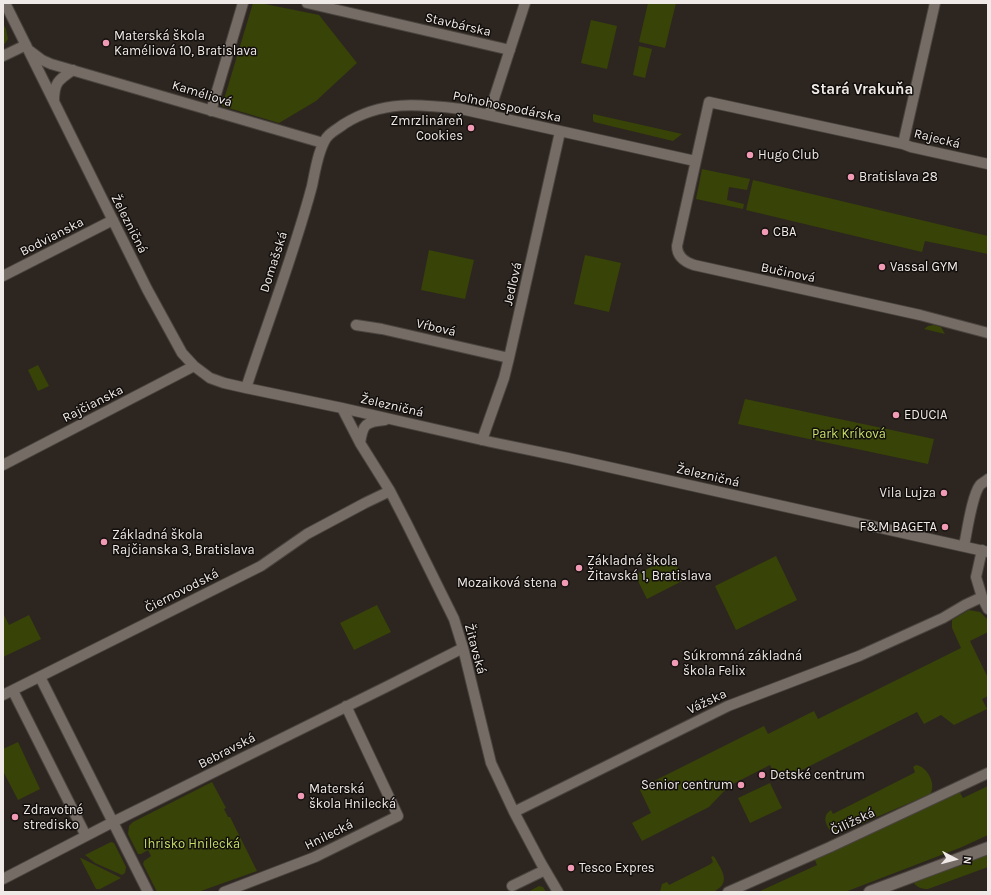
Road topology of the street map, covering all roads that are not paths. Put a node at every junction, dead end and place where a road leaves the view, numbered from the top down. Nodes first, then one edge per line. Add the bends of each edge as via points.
1 (5, 3) edge
2 (243, 3) edge
3 (307, 3) edge
4 (525, 3) edge
5 (935, 3) edge
6 (26, 47) junction
7 (510, 50) junction
8 (3, 56) edge
9 (73, 70) junction
10 (54, 102) junction
11 (211, 111) junction
12 (489, 114) junction
13 (560, 132) junction
14 (323, 143) junction
15 (904, 144) junction
16 (695, 161) junction
17 (988, 164) edge
18 (113, 220) junction
19 (3, 276) edge
20 (356, 325) dead end
21 (988, 333) edge
22 (509, 358) junction
23 (194, 366) junction
24 (246, 388) junction
25 (342, 408) junction
26 (393, 419) junction
27 (482, 440) junction
28 (360, 443) junction
29 (3, 465) edge
30 (988, 479) edge
31 (390, 491) junction
32 (964, 546) junction
33 (985, 551) edge
34 (982, 597) junction
35 (988, 608) edge
36 (462, 648) junction
37 (40, 677) junction
38 (13, 691) junction
39 (3, 695) edge
40 (346, 706) junction
41 (988, 773) edge
42 (514, 812) junction
43 (113, 822) junction
44 (86, 836) junction
45 (988, 848) edge
46 (545, 870) junction
47 (3, 879) edge
48 (512, 886) dead end
49 (148, 892) edge
50 (224, 892) edge
51 (558, 892) edge
52 (728, 892) edge
53 (870, 892) edge

1 - 6 street, Železničná
2 - 11 street
3 - 7 street, Stavbárska
4 - 7 street
5 - 15 street, Rajecká
6 - 8 street
6 - 9 street, Kaméliová via 42,60
6 - 10 street, Železničná
7 - 12 street
9 - 10 street via 58,81 54,90
9 - 11 street, Kaméliová
10 - 18 street, Železničná
11 - 14 street, Kaméliová
12 - 13 street, Poľnohospodárska
12 - 14 street, Poľnohospodárska via 436,106 383,107 352,119 330,134
13 - 16 street, Poľnohospodárska
13 - 22 street, Jedľová
14 - 24 street, Domašská via 309,196
15 - 16 street via 709,102
15 - 17 street, Rajecká
16 - 21 street, Bučinová via 677,246 679,255 686,262
18 - 19 street, Bodvianska
18 - 23 street, Železničná via 182,353
20 - 22 street, Vŕbová via 382,328
22 - 27 street, Jedľová
23 - 24 street, Železničná via 216,380
23 - 29 street, Rajčianska
24 - 25 street, Železničná
25 - 26 street, Železničná
25 - 28 street, Žitavská
26 - 27 street, Železničná
26 - 28 street via 366,424 362,430
27 - 32 street, Železničná
28 - 31 street, Žitavská
30 - 32 street via 978,488
31 - 36 street, Žitavská via 454,619
31 - 37 street, Čiernovodská via 307,534 262,566
32 - 33 street, Železničná
33 - 34 street via 976,577
34 - 35 street
34 - 42 street, Vážska via 943,618 859,656 728,706
36 - 40 street, Bebravská
36 - 42 street, Žitavská via 491,763
37 - 38 street, Čiernovodská
37 - 43 street
38 - 39 street, Čiernovodská
38 - 44 street
40 - 43 street, Bebravská
40 - 50 street, Hnilecká via 398,816 315,857
41 - 52 street, Čiližská
42 - 46 street, Žitavská
43 - 44 street, Bebravská
43 - 49 street
44 - 47 street, Bebravská
45 - 53 street
46 - 48 street
46 - 51 street, Žitavská

